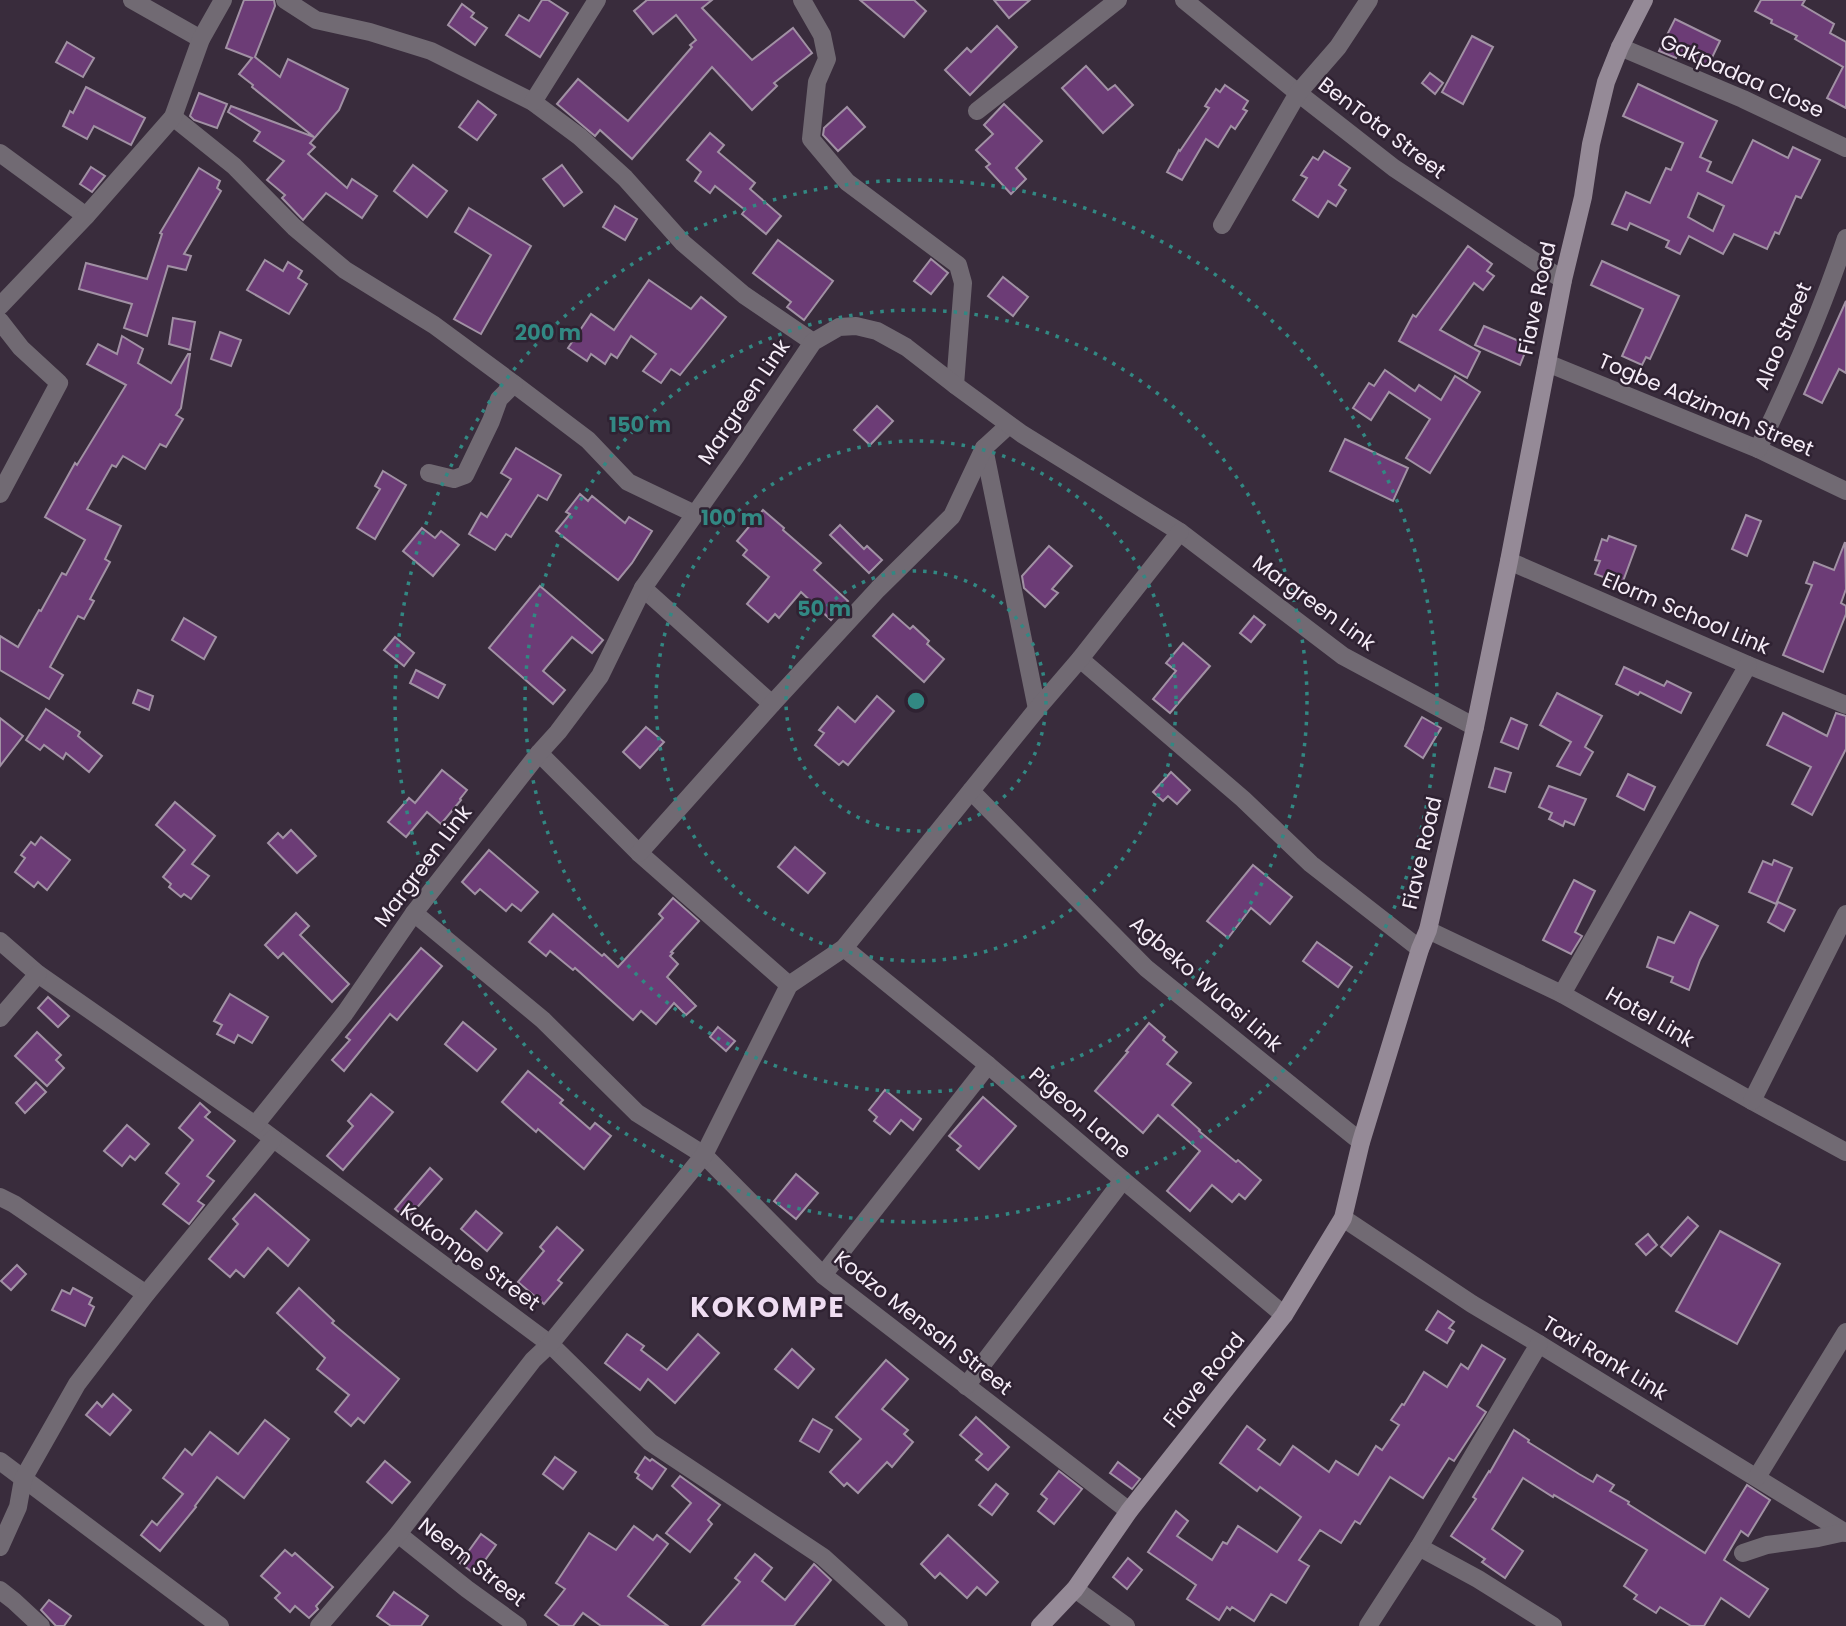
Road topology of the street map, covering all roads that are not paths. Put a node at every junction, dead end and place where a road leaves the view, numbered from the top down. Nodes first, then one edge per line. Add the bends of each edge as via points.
1 (132, 0) edge
2 (223, 0) edge
3 (285, 0) edge
4 (597, 0) edge
5 (802, 0) edge
6 (1118, 0) edge
7 (1184, 0) edge
8 (1369, 0) edge
9 (1644, 0) edge
10 (201, 39) junction
11 (1620, 47) junction
12 (1298, 93) junction
13 (533, 102) junction
14 (977, 111) dead end
15 (173, 117) junction
16 (1846, 148) edge
17 (0, 153) edge
18 (86, 216) junction
19 (1222, 225) dead end
20 (1846, 238) edge
21 (1841, 271) edge
22 (1563, 280) junction
23 (0, 306) edge
24 (0, 321) edge
25 (813, 342) junction
26 (1547, 363) junction
27 (514, 384) junction
28 (955, 385) junction
29 (1009, 425) junction
30 (984, 448) junction
31 (1758, 449) junction
32 (429, 473) dead end
33 (1846, 491) edge
34 (0, 495) edge
35 (695, 514) junction
36 (1180, 532) junction
37 (1509, 561) junction
38 (643, 588) junction
39 (1080, 659) junction
40 (1748, 665) junction
41 (772, 704) junction
42 (1846, 705) edge
43 (1037, 709) junction
44 (1475, 727) junction
45 (539, 753) junction
46 (971, 790) junction
47 (639, 853) junction
48 (414, 914) junction
49 (1846, 914) edge
50 (1428, 930) junction
51 (0, 941) edge
52 (844, 948) junction
53 (1420, 949) junction
54 (38, 974) junction
55 (789, 985) junction
56 (1562, 994) junction
57 (0, 1018) edge
58 (989, 1065) junction
59 (1752, 1101) junction
60 (254, 1125) junction
61 (273, 1139) junction
62 (1361, 1142) junction
63 (1846, 1152) edge
64 (705, 1155) junction
65 (1123, 1180) junction
66 (0, 1197) edge
67 (1343, 1218) junction
68 (823, 1275) junction
69 (146, 1294) junction
70 (1284, 1315) junction
71 (1846, 1332) edge
72 (550, 1344) junction
73 (1539, 1344) junction
74 (966, 1386) junction
75 (0, 1461) edge
76 (1757, 1476) junction
77 (23, 1479) junction
78 (1129, 1511) junction
79 (1846, 1532) edge
80 (398, 1534) junction
81 (0, 1547) edge
82 (1419, 1547) junction
83 (1743, 1553) dead end
84 (1074, 1589) junction
85 (0, 1590) edge
86 (41, 1626) edge
87 (220, 1626) edge
88 (319, 1626) edge
89 (518, 1626) edge
90 (899, 1626) edge
91 (1040, 1626) edge
92 (1126, 1626) edge
93 (1368, 1626) edge
94 (1553, 1626) edge

1 - 10 street
2 - 10 street
3 - 13 street via 316,20 431,51
4 - 13 street
5 - 28 street via 822,35 827,59 817,82 811,139 847,181 958,265 964,283
6 - 14 street
7 - 12 street, BenTota Street
8 - 12 street via 1339,47
9 - 11 street, Fiave Road
10 - 15 street
11 - 16 street, Gakpadaa Close
11 - 22 street, Fiave Road via 1606,82
12 - 19 street
12 - 22 street, BenTota Street via 1394,168
13 - 25 street via 625,178 683,243 744,295
15 - 18 street
15 - 27 street via 234,166 293,227 345,270 434,325
17 - 18 street
18 - 23 street
20 - 21 street, Alao Street
21 - 31 street, Alao Street
22 - 26 street, Fiave Road
24 - 34 street via 59,383
25 - 28 street, Margreen Link via 839,327 877,331 906,346
25 - 35 street, Margreen Link
26 - 31 street, Togbe Adzimah Street
26 - 37 street, Fiave Road
27 - 32 street via 499,399 465,475 454,479
27 - 35 street via 588,440 628,482
28 - 29 street, Margreen Link
29 - 30 street
29 - 36 street, Margreen Link
30 - 41 street via 952,516
30 - 43 street
31 - 33 street, Togbe Adzimah Street
35 - 38 street, Margreen Link
36 - 39 street
36 - 44 street, Margreen Link via 1343,656
37 - 40 street, Elorm School Link
37 - 44 street, Fiave Road
38 - 41 street
38 - 45 street, Margreen Link via 600,676
39 - 43 street
39 - 53 street via 1311,864
40 - 42 street, Elorm School Link
40 - 56 street
41 - 47 street
43 - 46 street
44 - 50 street, Fiave Road
45 - 47 street
45 - 48 street, Margreen Link
46 - 52 street
46 - 62 street, Agbeko Wuasi Link via 1146,968
47 - 55 street
48 - 60 street, Margreen Link via 345,1013
48 - 64 street, Kodzo Mensah Street via 543,1020 637,1113
49 - 59 street
50 - 53 street, Fiave Road
50 - 56 street, Hotel Link
51 - 54 street, Kokompe Street
52 - 55 street
52 - 58 street, Pigeon Lane
53 - 62 street, Fiave Road
54 - 57 street
54 - 60 street, Kokompe Street
55 - 64 street
56 - 59 street, Hotel Link
58 - 65 street, Pigeon Lane
58 - 68 street
59 - 63 street, Hotel Link
60 - 61 street, Kokompe Street
61 - 69 street
61 - 72 street, Kokompe Street
62 - 67 street, Fiave Road
64 - 68 street, Kodzo Mensah Street
64 - 72 street
65 - 70 street, Pigeon Lane
65 - 74 street
66 - 69 street
67 - 70 street, Fiave Road
67 - 73 street, Taxi Rank Link
68 - 74 street, Kodzo Mensah Street
69 - 77 street via 77,1384
70 - 78 street, Fiave Road
71 - 76 street
72 - 80 street
72 - 90 street, Kokompe Street via 650,1442 823,1557
73 - 76 street, Taxi Rank Link
73 - 82 street
74 - 78 street, Kodzo Mensah Street
75 - 77 street
76 - 79 street, Taxi Rank Link
77 - 81 street via 18,1507
77 - 87 street
78 - 84 street, Fiave Road
79 - 83 street
80 - 88 street
80 - 89 street, Neem Street
82 - 93 street
82 - 94 street
84 - 91 street, Fiave Road
84 - 92 street
85 - 86 street

